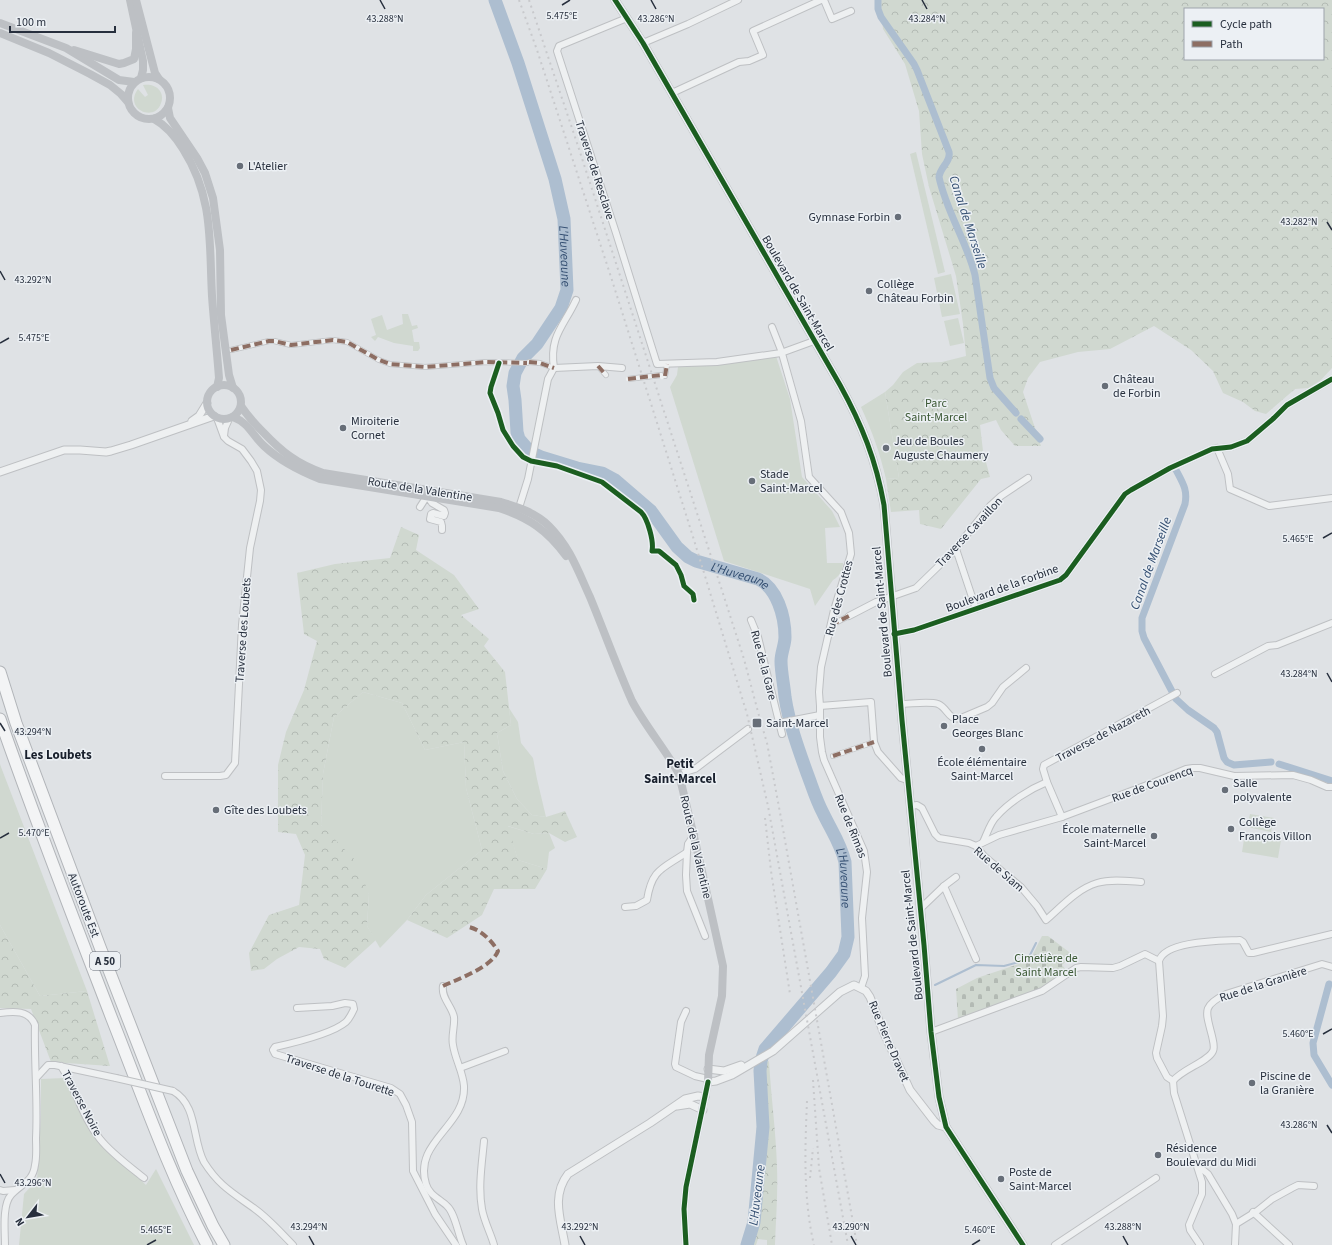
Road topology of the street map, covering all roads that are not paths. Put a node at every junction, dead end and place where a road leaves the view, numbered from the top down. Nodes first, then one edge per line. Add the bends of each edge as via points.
1 (130, 0) edge
2 (136, 0) edge
3 (615, 0) edge
4 (738, 0) edge
5 (821, 0) edge
6 (824, 0) edge
7 (851, 12) dead end
8 (627, 18) junction
9 (0, 23) edge
10 (0, 33) edge
11 (136, 33) junction
12 (643, 43) junction
13 (66, 48) junction
14 (159, 79) junction
15 (138, 80) junction
16 (672, 93) junction
17 (128, 102) junction
18 (168, 108) junction
19 (154, 119) junction
20 (576, 300) dead end
21 (772, 327) dead end
22 (814, 341) junction
23 (231, 350) dead end
24 (781, 353) junction
25 (667, 364) junction
26 (598, 366) junction
27 (554, 368) junction
28 (622, 368) dead end
29 (606, 375) dead end
30 (628, 379) dead end
31 (1332, 379) edge
32 (217, 387) junction
33 (233, 388) junction
34 (207, 403) junction
35 (241, 406) junction
36 (216, 417) junction
37 (231, 418) junction
38 (187, 425) junction
39 (255, 436) junction
40 (267, 436) junction
41 (224, 438) junction
42 (1217, 448) junction
43 (0, 472) edge
44 (1028, 478) dead end
45 (443, 492) junction
46 (427, 496) junction
47 (1332, 498) edge
48 (458, 499) junction
49 (420, 507) dead end
50 (518, 511) junction
51 (442, 530) dead end
52 (954, 551) junction
53 (891, 597) junction
54 (976, 609) junction
55 (849, 616) joint
56 (751, 620) dead end
57 (1332, 623) edge
58 (831, 625) junction
59 (894, 634) junction
60 (1026, 668) dead end
61 (0, 672) edge
62 (1215, 674) dead end
63 (1174, 695) dead end
64 (900, 704) junction
65 (820, 706) junction
66 (820, 715) junction
67 (0, 720) edge
68 (781, 722) junction
69 (748, 729) dead end
70 (782, 734) dead end
71 (874, 742) junction
72 (833, 756) dead end
73 (679, 774) junction
74 (165, 776) dead end
75 (907, 780) junction
76 (1048, 782) junction
77 (1332, 787) edge
78 (910, 806) junction
79 (1062, 817) junction
80 (694, 835) junction
81 (983, 842) junction
82 (976, 846) junction
83 (687, 852) junction
84 (956, 877) dead end
85 (1142, 882) dead end
86 (944, 886) junction
87 (625, 907) dead end
88 (920, 909) junction
89 (1332, 934) edge
90 (705, 936) dead end
91 (976, 959) dead end
92 (1159, 960) junction
93 (1332, 966) edge
94 (443, 986) dead end
95 (861, 988) junction
96 (297, 1008) dead end
97 (686, 1011) dead end
98 (0, 1013) edge
99 (931, 1032) junction
100 (505, 1050) dead end
101 (752, 1063) junction
102 (61, 1066) junction
103 (460, 1068) junction
104 (708, 1069) junction
105 (37, 1077) junction
106 (708, 1080) junction
107 (1173, 1081) junction
108 (705, 1097) junction
109 (677, 1106) junction
110 (702, 1110) junction
111 (946, 1127) junction
112 (484, 1140) dead end
113 (1197, 1165) junction
114 (144, 1178) dead end
115 (1156, 1178) dead end
116 (1314, 1186) dead end
117 (0, 1190) edge
118 (17, 1190) junction
119 (1253, 1212) junction
120 (1236, 1224) junction
121 (5, 1245) edge
122 (207, 1245) edge
123 (224, 1245) edge
124 (293, 1245) edge
125 (456, 1245) edge
126 (463, 1245) edge
127 (494, 1245) edge
128 (565, 1245) edge
129 (686, 1245) edge
130 (1022, 1245) edge
131 (1055, 1245) edge
132 (1200, 1245) edge
133 (1235, 1245) edge
134 (1289, 1245) edge

1 - 11 main road
2 - 14 main road via 155,73
3 - 8 street, Boulevard de Saint-Marcel
4 - 12 street
5 - 16 street via 753,31 763,55 739,62
6 - 7 street via 832,19
8 - 12 street, Boulevard de Saint-Marcel
8 - 25 street, Traverse de Resclave via 559,46 557,51 657,364
9 - 13 main road
10 - 17 main road via 49,52 90,74 110,85
11 - 13 main road via 136,55 134,59 124,63 118,64
11 - 15 main road via 143,61 143,70
12 - 16 street, Boulevard de Saint-Marcel
13 - 15 main road via 114,77 126,82
14 - 15 main road via 153,77
14 - 18 main road via 168,88
15 - 17 main road via 130,88
16 - 22 street, Boulevard de Saint-Marcel
17 - 19 main road via 135,114
18 - 19 main road
18 - 33 main road via 170,118 198,158 213,198 220,250 221,315
19 - 32 main road via 167,128 187,156 200,182 207,209 219,378
20 - 27 street via 554,342
21 - 24 street, Rue des Crottes
22 - 24 street
22 - 53 street, Boulevard de Saint-Marcel via 852,407 870,447 884,505
23 - 27 street via 269,341 291,345 333,340 347,342 390,364 425,367 488,362 540,363
24 - 25 street via 717,362
24 - 58 street, Rue des Crottes via 801,421 809,477 841,512 849,533 851,554
25 - 30 street, bridge via 663,377 661,375
26 - 27 street
26 - 28 street
26 - 29 street
27 - 50 street via 548,379
31 - 42 street, Boulevard de la Forbine via 1287,405 1247,440 1231,447
32 - 33 main road via 222,385
32 - 34 main road via 210,393
33 - 35 main road via 240,396
34 - 36 main road via 210,412
34 - 38 street via 199,416
35 - 37 main road
35 - 40 main road, Route de la Valentine
36 - 37 main road via 223,420
36 - 38 street
36 - 41 street
37 - 39 main road, Route de la Valentine via 241,420
37 - 41 street via 225,428
38 - 43 street via 131,446 106,452 64,450
39 - 40 main road
39 - 46 main road, Route de la Valentine via 263,446 285,462 320,479
40 - 45 main road, Route de la Valentine via 302,465 323,473
41 - 74 street, Traverse des Loubets via 246,453 257,471 261,490 250,548 242,625 235,763 226,774 220,776
42 - 47 street via 1228,474 1230,489 1269,506
42 - 54 street, Boulevard de la Forbine via 1175,466 1125,494 1064,577
44 - 52 street, Traverse Cavaillon via 990,506
45 - 46 main road
45 - 48 main road, Route de la Valentine
46 - 48 main road, Route de la Valentine
46 - 49 street
46 - 51 street via 432,503 444,510 444,516 433,513 430,517 441,522
48 - 50 main road, Route de la Valentine via 501,502
50 - 73 main road, Route de la Valentine via 537,516 548,525 561,539 577,565 632,701
52 - 53 street, Traverse Cavaillon via 916,588
52 - 54 street
53 - 55 street, Traverse Cavaillon
53 - 59 street, Boulevard de Saint-Marcel
54 - 59 street, Boulevard de la Forbine via 914,630
55 - 58 street
56 - 68 street, Rue de la Gare
57 - 62 street via 1277,645 1268,646
58 - 65 street, Rue des Crottes via 821,667
59 - 64 street, Boulevard de Saint-Marcel
60 - 64 street via 1003,687 987,707 961,718 952,718 938,704
61 - 123 highway, Autoroute Est / A 50 via 16,723 187,1171
63 - 76 street, Traverse de Nazareth via 1044,765
64 - 75 street, Boulevard de Saint-Marcel
65 - 66 street, Rue des Crottes
65 - 71 street via 871,702
66 - 68 street
66 - 95 street, Rue de Rimas via 822,752 864,851 866,862 862,918 865,976
67 - 122 highway, Autoroute Est / A 50 via 152,1122 173,1175
68 - 70 street, Rue de la Gare
69 - 73 street via 696,768
71 - 72 street
71 - 75 street via 884,760 901,778
73 - 80 main road, Route de la Valentine
75 - 78 street, Boulevard de Saint-Marcel
76 - 79 street
76 - 81 street via 1017,799 995,817
77 - 79 street, Rue de Courencq via 1293,775 1234,776 1193,768
78 - 82 street, Rue de Siam via 917,805 922,808 939,838
78 - 88 street, Boulevard de Saint-Marcel
79 - 81 street, Rue de Courencq via 999,834
80 - 83 street via 688,844
80 - 104 main road, Route de la Valentine via 723,966 722,996
81 - 82 street, Rue de Courencq
82 - 85 street, Rue de Siam via 1004,874 1021,886 1046,920 1080,892 1097,884 1119,881
83 - 87 street via 654,876 647,900 636,906
83 - 90 street via 687,892
84 - 86 street
86 - 88 street
86 - 91 street
88 - 99 street, Boulevard de Saint-Marcel
89 - 92 street via 1253,953 1246,951 1240,940 1206,941 1164,953 1160,955
92 - 99 street via 1145,954 1113,968 1076,968 1042,991
92 - 107 street via 1163,1016 1156,1053 1167,1077
93 - 107 street, Rue de la Granière via 1322,964 1215,999 1207,1011 1213,1051
94 - 103 street via 442,992 454,1017 452,1044
95 - 101 street, Rue Pierre Dravet via 854,985 840,992 773,1051
95 - 111 street, Rue Pierre Dravet via 870,997 910,1090 934,1121
96 - 125 street, Traverse de la Tourette via 353,1004 351,1016 338,1027 275,1047 273,1050 275,1054 391,1088 400,1094 412,1122 413,1171 435,1214
97 - 106 street via 681,1022 675,1064 676,1067
98 - 105 street via 12,1011 30,1016 33,1020
99 - 111 street, Boulevard de Saint-Marcel via 936,1081
100 - 103 street
101 - 104 street, Rue Pierre Dravet via 732,1069
101 - 106 street, Rue Pierre Dravet via 732,1075 716,1081
102 - 105 street via 48,1065
102 - 114 street, Traverse Noire via 100,1139
102 - 124 street, Traverse Noire, bridge via 173,1091 181,1097 188,1108 200,1152 216,1179 224,1188 265,1218
103 - 126 street via 464,1086 462,1103 453,1120 425,1156 424,1165 428,1190 451,1211
104 - 106 main road, Route de la Valentine
105 - 118 street via 36,1166 26,1184
106 - 108 main road, Route de la Valentine
107 - 113 street via 1174,1093
108 - 109 street via 685,1099
108 - 110 main road, Route de la Valentine
109 - 110 street via 690,1104
109 - 128 street via 568,1174 563,1180 558,1203
110 - 129 main road, Route de la Valentine via 686,1187
111 - 130 street, Boulevard de Saint-Marcel
112 - 127 street via 480,1199
113 - 120 street via 1208,1174
113 - 132 street via 1202,1182 1202,1194 1189,1225
115 - 131 street
116 - 119 street via 1298,1185
117 - 118 street
118 - 121 street via 12,1194 6,1207
119 - 120 street
119 - 134 street
120 - 133 street

